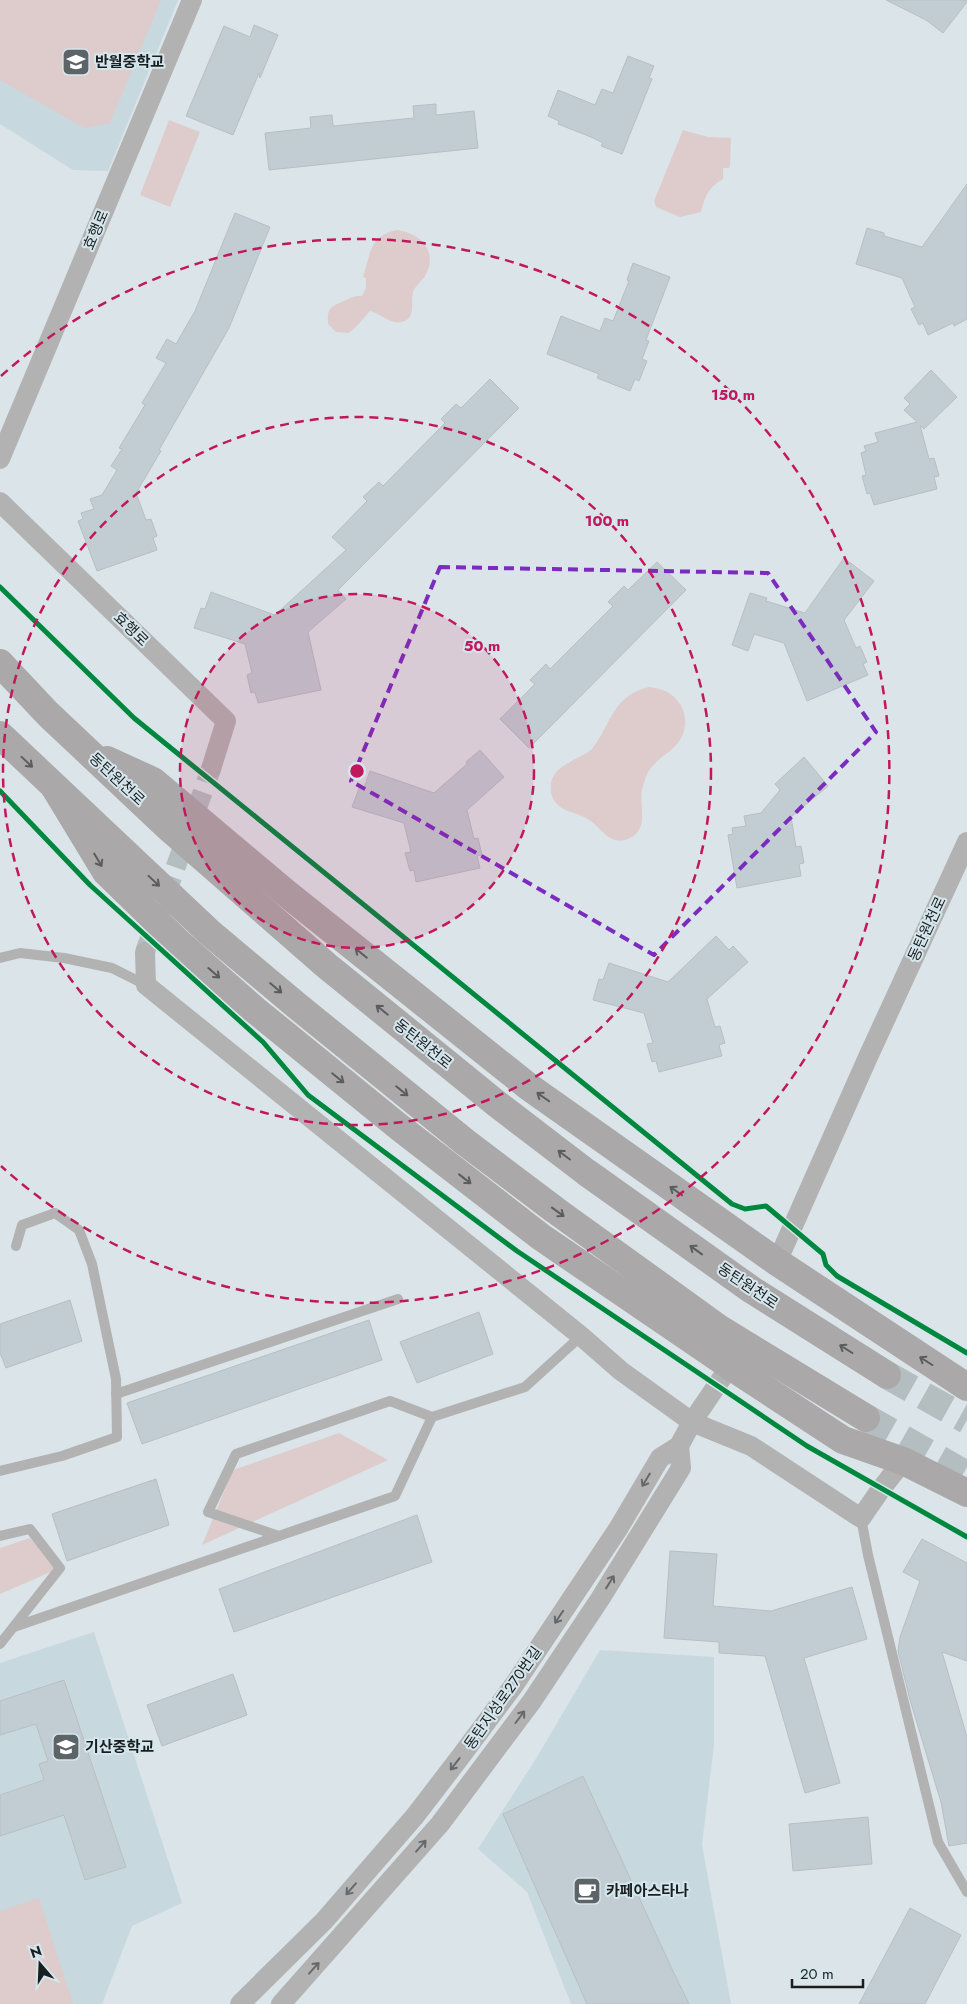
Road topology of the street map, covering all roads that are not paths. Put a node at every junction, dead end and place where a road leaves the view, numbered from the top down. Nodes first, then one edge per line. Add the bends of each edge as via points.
1 (192, 0) edge
2 (0, 459) edge
3 (0, 502) edge
4 (0, 663) edge
5 (0, 735) edge
6 (86, 750) junction
7 (211, 769) tunnel mouth
8 (55, 788) junction
9 (967, 842) edge
10 (145, 952) tunnel mouth
11 (0, 958) edge
12 (146, 985) junction
13 (16, 1246) dead end
14 (777, 1262) junction
15 (398, 1300) dead end
16 (580, 1336) junction
17 (730, 1366) junction
18 (887, 1375) tunnel mouth
19 (967, 1387) edge
20 (116, 1394) junction
21 (432, 1417) junction
22 (866, 1418) tunnel mouth
23 (692, 1422) junction
24 (678, 1446) junction
25 (903, 1461) junction
26 (0, 1471) edge
27 (967, 1493) edge
28 (861, 1518) junction
29 (0, 1536) edge
30 (279, 1536) junction
31 (14, 1627) junction
32 (0, 1644) edge
33 (967, 1892) edge
34 (240, 2004) edge
35 (281, 2004) edge

1 - 2 street, 효행로
3 - 7 street, 효행로 via 226,721
4 - 6 main road, 동탄원천로
5 -> 8 main road
14 -> 6 main road via 529,1088 286,893 153,781
18 -> 6 main road, 동탄원천로 via 752,1290 497,1104 327,966 169,828
8 -> 17 main road via 106,872 255,1010 541,1237
8 -> 22 main road via 209,932 465,1142 720,1328
9 - 14 street, 동탄원천로
10 - 12 street
11 - 12 lane via 20,953 64,958 112,968
12 - 16 street
13 - 20 lane via 22,1225 54,1213 79,1230 92,1264 116,1379
19 -> 14 main road
15 - 20 lane
16 - 21 lane via 525,1387
16 - 23 street via 621,1371
17 - 23 street, 동탄지성로270번길
17 - 25 main road via 843,1440
20 - 26 lane via 117,1437 62,1456
21 - 30 lane via 395,1496
21 - 30 lane via 390,1401 236,1454 208,1512
23 - 24 street, 동탄지성로270번길
23 - 28 street via 751,1446
24 -> 34 street, 동탄지성로270번길 via 660,1458 618,1529 514,1685 415,1816 324,1921
35 -> 24 street via 440,1824 532,1701 681,1468
25 - 27 main road
25 - 28 street
28 - 33 lane via 938,1842
29 - 31 lane via 30,1529 60,1568
30 - 31 lane
31 - 32 lane

